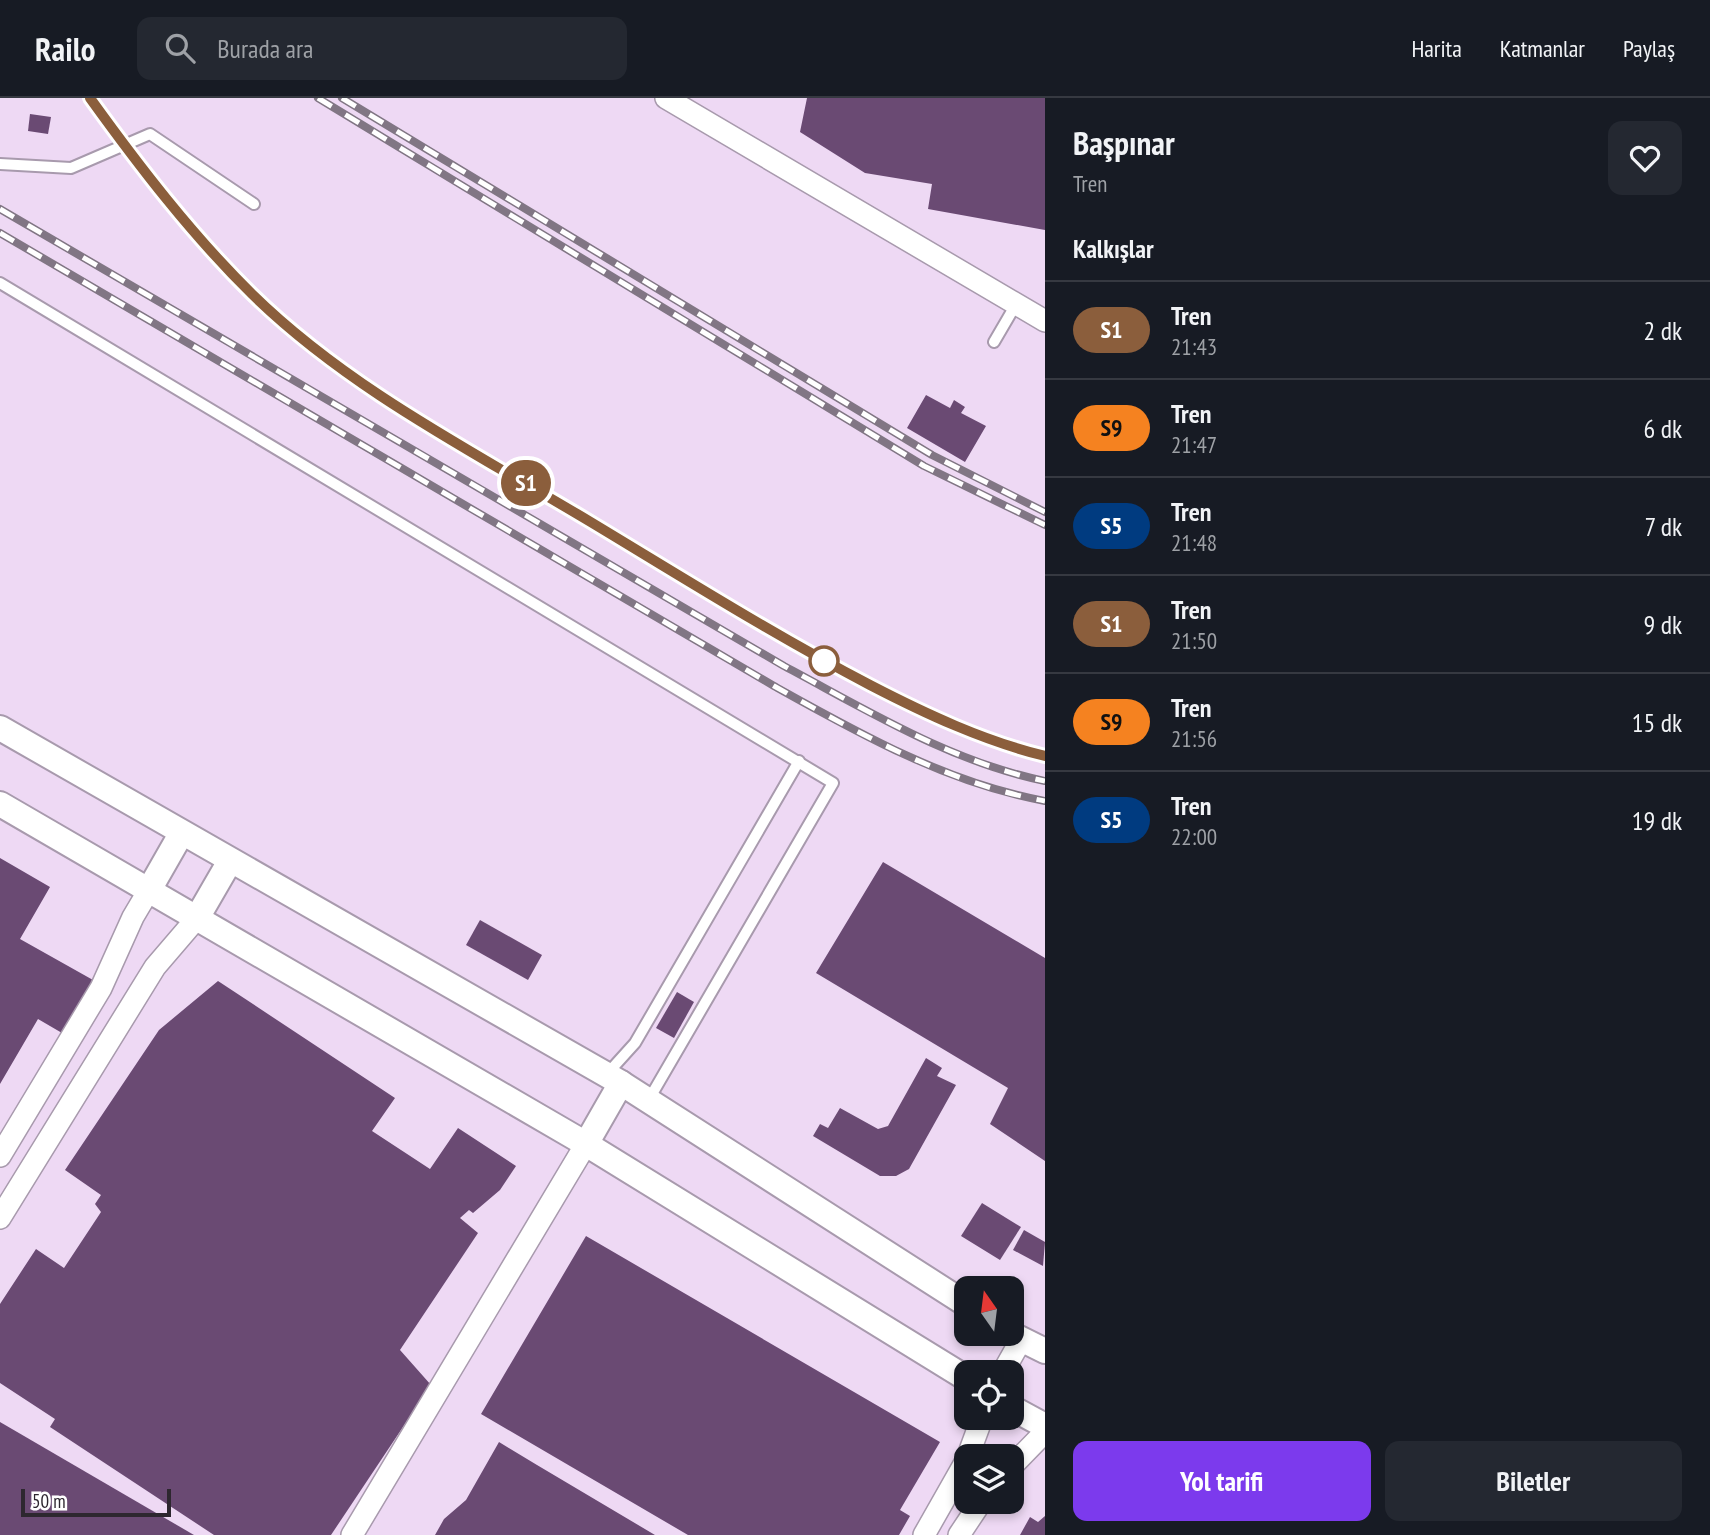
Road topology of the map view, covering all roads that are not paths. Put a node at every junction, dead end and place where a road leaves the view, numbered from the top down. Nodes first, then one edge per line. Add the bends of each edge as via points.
1 (666, 98) edge
2 (0, 164) edge
3 (254, 204) dead end
4 (0, 283) edge
5 (1015, 306) junction
6 (1045, 321) edge
7 (994, 342) dead end
8 (0, 728) edge
9 (799, 761) junction
10 (0, 804) edge
11 (181, 834) junction
12 (230, 861) junction
13 (149, 890) junction
14 (197, 918) junction
15 (613, 1079) junction
16 (648, 1101) junction
17 (586, 1144) junction
18 (0, 1156) edge
19 (0, 1219) edge
20 (954, 1296) edge
21 (1024, 1341) edge
22 (1045, 1351) edge
23 (954, 1371) edge
24 (1024, 1415) edge
25 (1045, 1426) edge
26 (1045, 1432) edge
27 (1024, 1454) edge
28 (954, 1482) edge
29 (973, 1514) edge
30 (352, 1535) edge
31 (924, 1535) edge
32 (959, 1535) edge

1 - 5 street
2 - 3 lane via 71,168 150,134
4 - 9 lane
5 - 6 street
5 - 7 lane
8 - 11 street
9 - 15 lane
9 - 16 lane via 833,783
10 - 13 street
11 - 12 street
11 - 13 street
12 - 14 street
12 - 15 street
13 - 14 street
13 - 18 street via 101,988
14 - 17 street
14 - 19 street via 155,967
15 - 16 street
15 - 17 street
16 - 20 street
17 - 23 street
17 - 30 street
21 - 22 street
24 - 25 street
26 - 27 street
28 - 31 street
29 - 32 street

